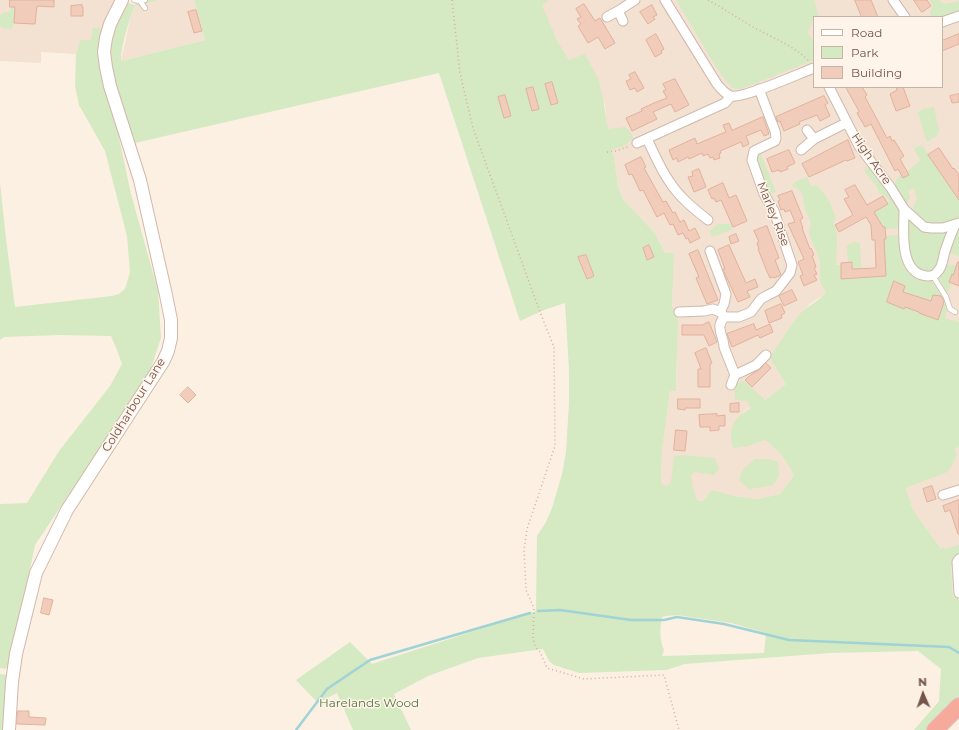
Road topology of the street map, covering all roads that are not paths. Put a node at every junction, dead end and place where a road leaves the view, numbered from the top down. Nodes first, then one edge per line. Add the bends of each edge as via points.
1 (122, 0) edge
2 (134, 0) edge
3 (635, 0) edge
4 (665, 0) edge
5 (893, 0) edge
6 (142, 1) edge
7 (145, 8) dead end
8 (618, 11) junction
9 (904, 16) edge
10 (959, 16) edge
11 (607, 17) dead end
12 (623, 21) dead end
13 (943, 22) edge
14 (813, 68) edge
15 (829, 88) edge
16 (759, 89) junction
17 (730, 96) junction
18 (846, 123) junction
19 (807, 130) dead end
20 (648, 139) junction
21 (814, 139) junction
22 (637, 143) road end
23 (801, 150) dead end
24 (904, 209) junction
25 (707, 216) dead end
26 (957, 224) edge
27 (710, 251) dead end
28 (933, 276) junction
29 (679, 312) dead end
30 (955, 312) dead end
31 (723, 315) junction
32 (766, 355) dead end
33 (735, 376) junction
34 (731, 386) dead end
35 (959, 490) edge
36 (943, 495) dead end
37 (959, 559) edge
38 (959, 593) edge
39 (959, 706) edge
40 (10, 730) edge
41 (935, 730) edge

1 - 40 street, Coldharbour Lane via 106,38 106,67 140,180 171,320 171,338 163,362 67,510 36,573 16,654
2 - 6 lane
3 - 8 street
4 - 17 street via 717,84
5 - 9 street
6 - 7 lane
8 - 11 street
8 - 12 street
10 - 13 street
14 - 16 street
15 - 18 street, High Acre
16 - 17 street
16 - 31 street, Marley Rise via 776,138 775,142 754,151 752,160 764,194 774,212 792,265 790,273 776,292 761,299 751,312 739,317
17 - 20 street via 725,103
18 - 21 street
18 - 24 street, High Acre via 859,146
19 - 21 street
20 - 22 street
20 - 25 street via 668,180 677,192
21 - 23 street
24 - 26 street, High Acre via 924,227 943,228
24 - 28 street via 905,249 909,265 918,274
26 - 28 street, High Acre via 942,264
27 - 31 street via 726,294
28 - 30 lane via 950,309
29 - 31 street, Marley Rise via 713,309
31 - 33 street via 719,328
32 - 33 street via 756,365
33 - 34 street
35 - 36 street
37 - 38 street
39 - 41 highway

